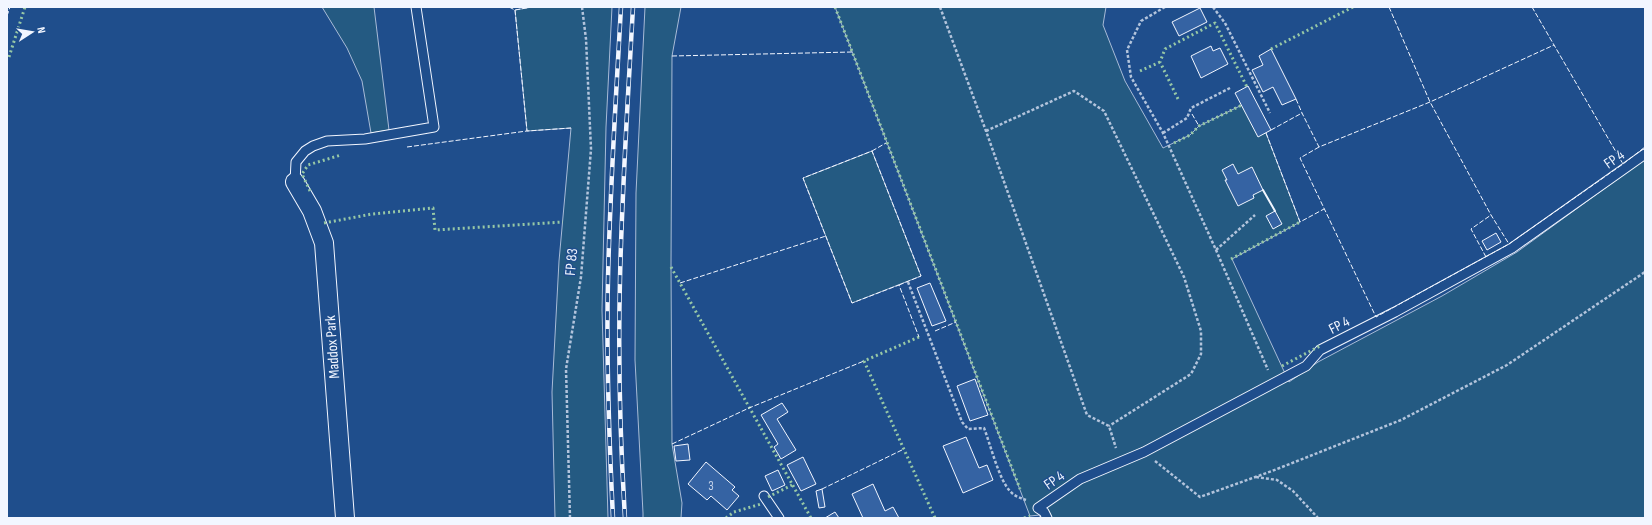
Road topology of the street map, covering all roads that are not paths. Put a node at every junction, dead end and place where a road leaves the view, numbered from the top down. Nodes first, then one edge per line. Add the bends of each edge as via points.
1 (416, 7) edge
2 (1645, 154) edge
3 (295, 182) joint
4 (764, 496) dead end
5 (345, 518) edge
6 (780, 518) edge
7 (1047, 518) edge

1 - 3 lane via 434,127 327,141 313,146 296,162
2 - 7 lane, FP 4 via 1512,248 1320,350 1306,366 1144,452 1080,479 1038,508
3 - 5 street, Maddox Park via 312,211 324,243
4 - 6 lane

